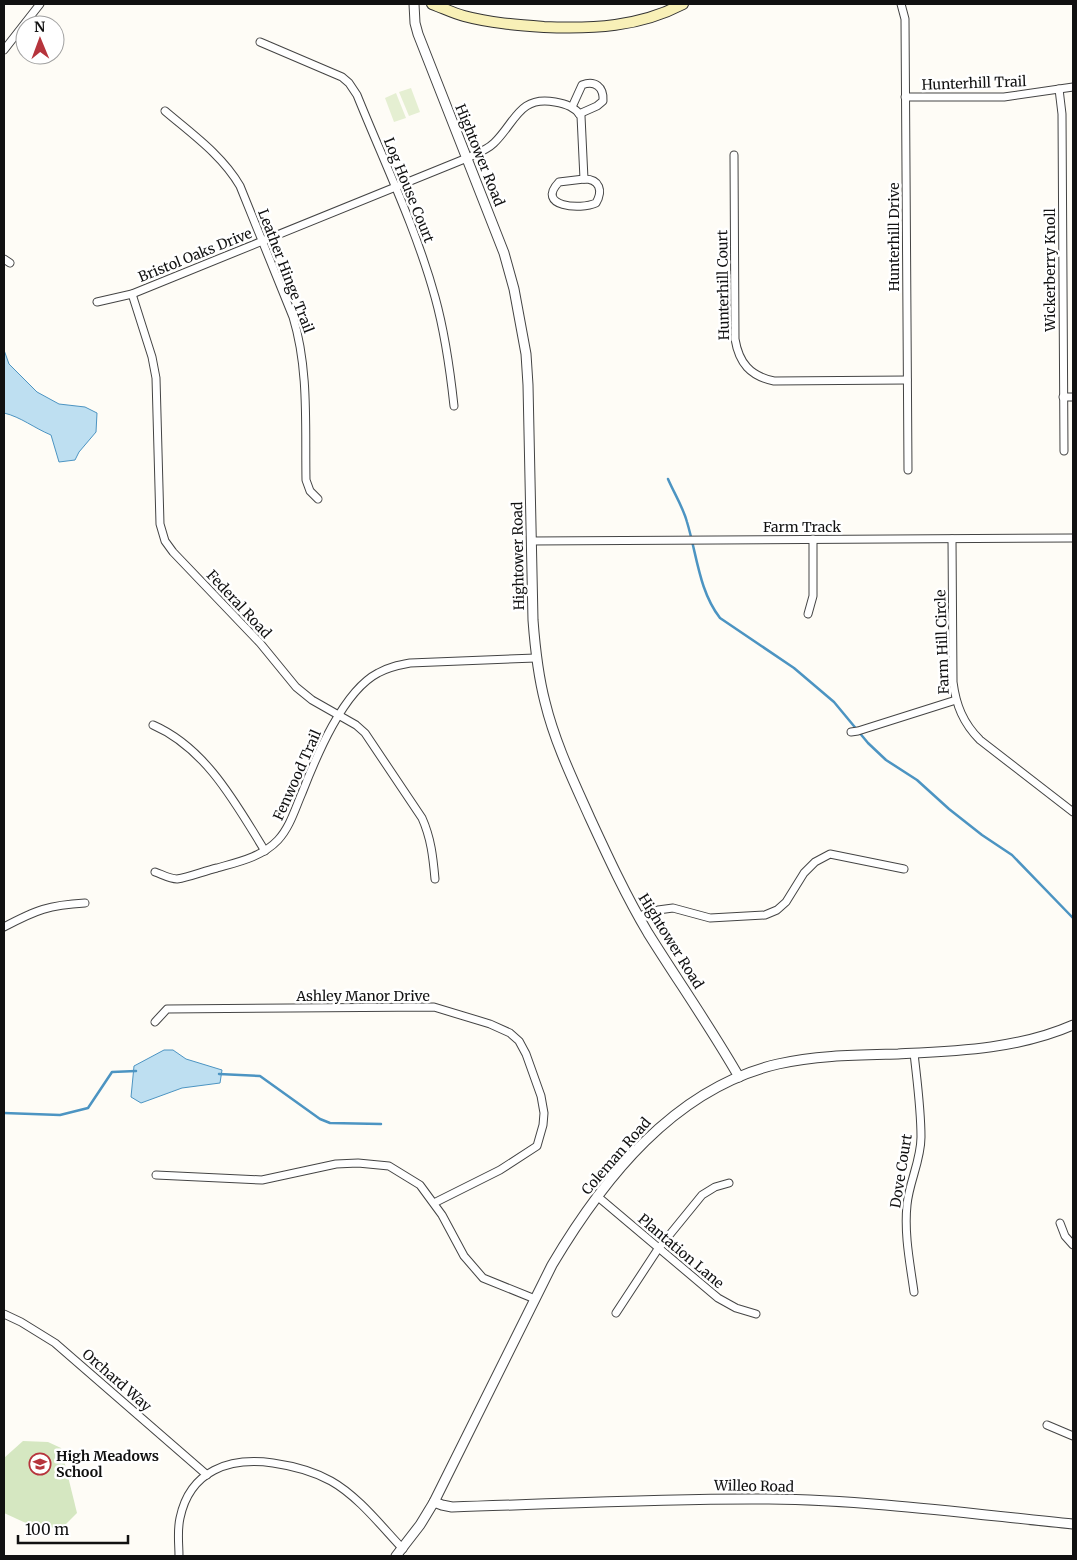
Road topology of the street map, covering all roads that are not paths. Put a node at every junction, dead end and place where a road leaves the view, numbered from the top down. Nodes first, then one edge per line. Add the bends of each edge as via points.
1 (40, 4) edge
2 (414, 4) edge
3 (432, 4) edge
4 (683, 4) edge
5 (901, 4) edge
6 (444, 6) edge
7 (260, 42) dead end
8 (4, 50) edge
9 (1073, 87) edge
10 (1059, 89) junction
11 (905, 97) junction
12 (572, 107) junction
13 (165, 111) dead end
14 (579, 114) junction
15 (734, 155) dead end
16 (467, 158) junction
17 (584, 180) junction
18 (395, 188) junction
19 (262, 242) junction
20 (132, 294) junction
21 (98, 302) dead end
22 (908, 380) junction
23 (1063, 397) junction
24 (1073, 397) edge
25 (454, 406) dead end
26 (1064, 451) dead end
27 (908, 470) dead end
28 (318, 499) dead end
29 (952, 538) junction
30 (1073, 538) edge
31 (813, 539) junction
32 (531, 541) junction
33 (808, 614) dead end
34 (536, 658) junction
35 (956, 700) junction
36 (340, 716) junction
37 (153, 725) dead end
38 (851, 732) dead end
39 (1073, 812) edge
40 (265, 851) junction
41 (904, 869) dead end
42 (155, 872) dead end
43 (435, 879) dead end
44 (85, 903) dead end
45 (639, 916) junction
46 (4, 927) edge
47 (155, 1022) dead end
48 (1073, 1025) edge
49 (914, 1053) junction
50 (739, 1077) junction
51 (156, 1175) dead end
52 (729, 1183) dead end
53 (598, 1196) junction
54 (434, 1204) junction
55 (1060, 1223) dead end
56 (1073, 1245) edge
57 (658, 1249) junction
58 (914, 1292) dead end
59 (535, 1299) junction
60 (616, 1313) dead end
61 (4, 1314) edge
62 (756, 1314) dead end
63 (1047, 1425) dead end
64 (1073, 1436) edge
65 (207, 1475) junction
66 (434, 1502) junction
67 (1073, 1524) edge
68 (403, 1549) junction
69 (179, 1556) edge
70 (396, 1556) edge

1 - 8 street
2 - 16 street, Hightower Road via 418,34
3 - 6 main road
4 - 6 main road via 628,24 587,28 510,24 465,16
5 - 11 street, Hunterhill Drive via 905,20
7 - 18 street, Log House Court via 335,74 348,83 357,95
9 - 10 street, Hunterhill Trail
10 - 11 street, Hunterhill Trail via 1004,97
10 - 23 street, Wickerberry Knoll via 1062,114
11 - 22 street, Hunterhill Drive
12 - 14 street
12 - 14 street via 582,85 598,85 603,94 602,101
12 - 16 street, Bristol Oaks Drive via 546,100 533,102 519,111 493,144
13 - 19 street, Leather Hinge Trail via 231,171
14 - 17 street
15 - 22 street, Hunterhill Court via 735,339 737,352 744,364 757,375 774,381
16 - 18 street, Bristol Oaks Drive
16 - 32 street, Hightower Road via 504,254 522,325 528,384
17 - 17 street via 599,185 596,203 591,206 564,206 554,199 555,186 559,182
18 - 19 street, Bristol Oaks Drive
18 - 25 street, Log House Court via 436,298
19 - 20 street, Bristol Oaks Drive
19 - 28 street, Leather Hinge Trail via 300,338 306,480
20 - 21 street, Bristol Oaks Drive
20 - 36 street, Federal Road via 156,378 160,524 165,542 260,643 296,687
22 - 27 street, Hunterhill Drive
23 - 24 street
23 - 26 street, Wickerberry Knoll
29 - 30 street, Farm Track
29 - 31 street, Farm Track
29 - 35 street, Farm Hill Circle via 953,682
31 - 32 street, Farm Track
31 - 33 street via 813,596
32 - 34 street, Hightower Road
34 - 36 street, Fenwood Trail via 393,666 363,684
34 - 45 street, Hightower Road via 557,743 609,860
35 - 38 street
35 - 39 street, Farm Hill Circle via 965,722 980,740
36 - 40 street, Fenwood Trail via 315,760 288,827
36 - 43 street, Federal Road via 365,733 422,818 431,842
37 - 40 street via 166,731 214,773
40 - 42 street, Fenwood Trail via 248,859 175,879
41 - 45 street via 830,854 804,873 786,902 765,914 710,918 673,908
44 - 46 street via 47,907
45 - 50 street, Hightower Road
47 - 54 street, Ashley Manor Drive via 167,1009 434,1007 510,1032 526,1054 541,1096 544,1114 537,1146 500,1170
48 - 49 street, Coleman Road via 1012,1044
49 - 50 street, Coleman Road via 814,1058 777,1064
49 - 58 street, Dove Court via 921,1138 918,1163 908,1193 906,1217
50 - 53 street, Coleman Road via 701,1097 665,1122 637,1149
51 - 54 street via 262,1180 336,1164 389,1166 420,1186
52 - 57 street via 702,1196
53 - 57 street, Plantation Lane
53 - 59 street, Coleman Road via 573,1230
54 - 59 street via 464,1256 483,1278
55 - 56 street
57 - 60 street
57 - 62 street, Plantation Lane via 718,1298
59 - 66 street, Coleman Road
61 - 65 street, Orchard Way via 55,1343
63 - 64 street
65 - 68 street via 226,1464 248,1461 314,1472 349,1493
65 - 69 street via 189,1494 183,1506 178,1534
66 - 67 street, Willeo Road via 452,1507 774,1499 855,1503
66 - 68 street, Coleman Road
68 - 70 street, Coleman Road

